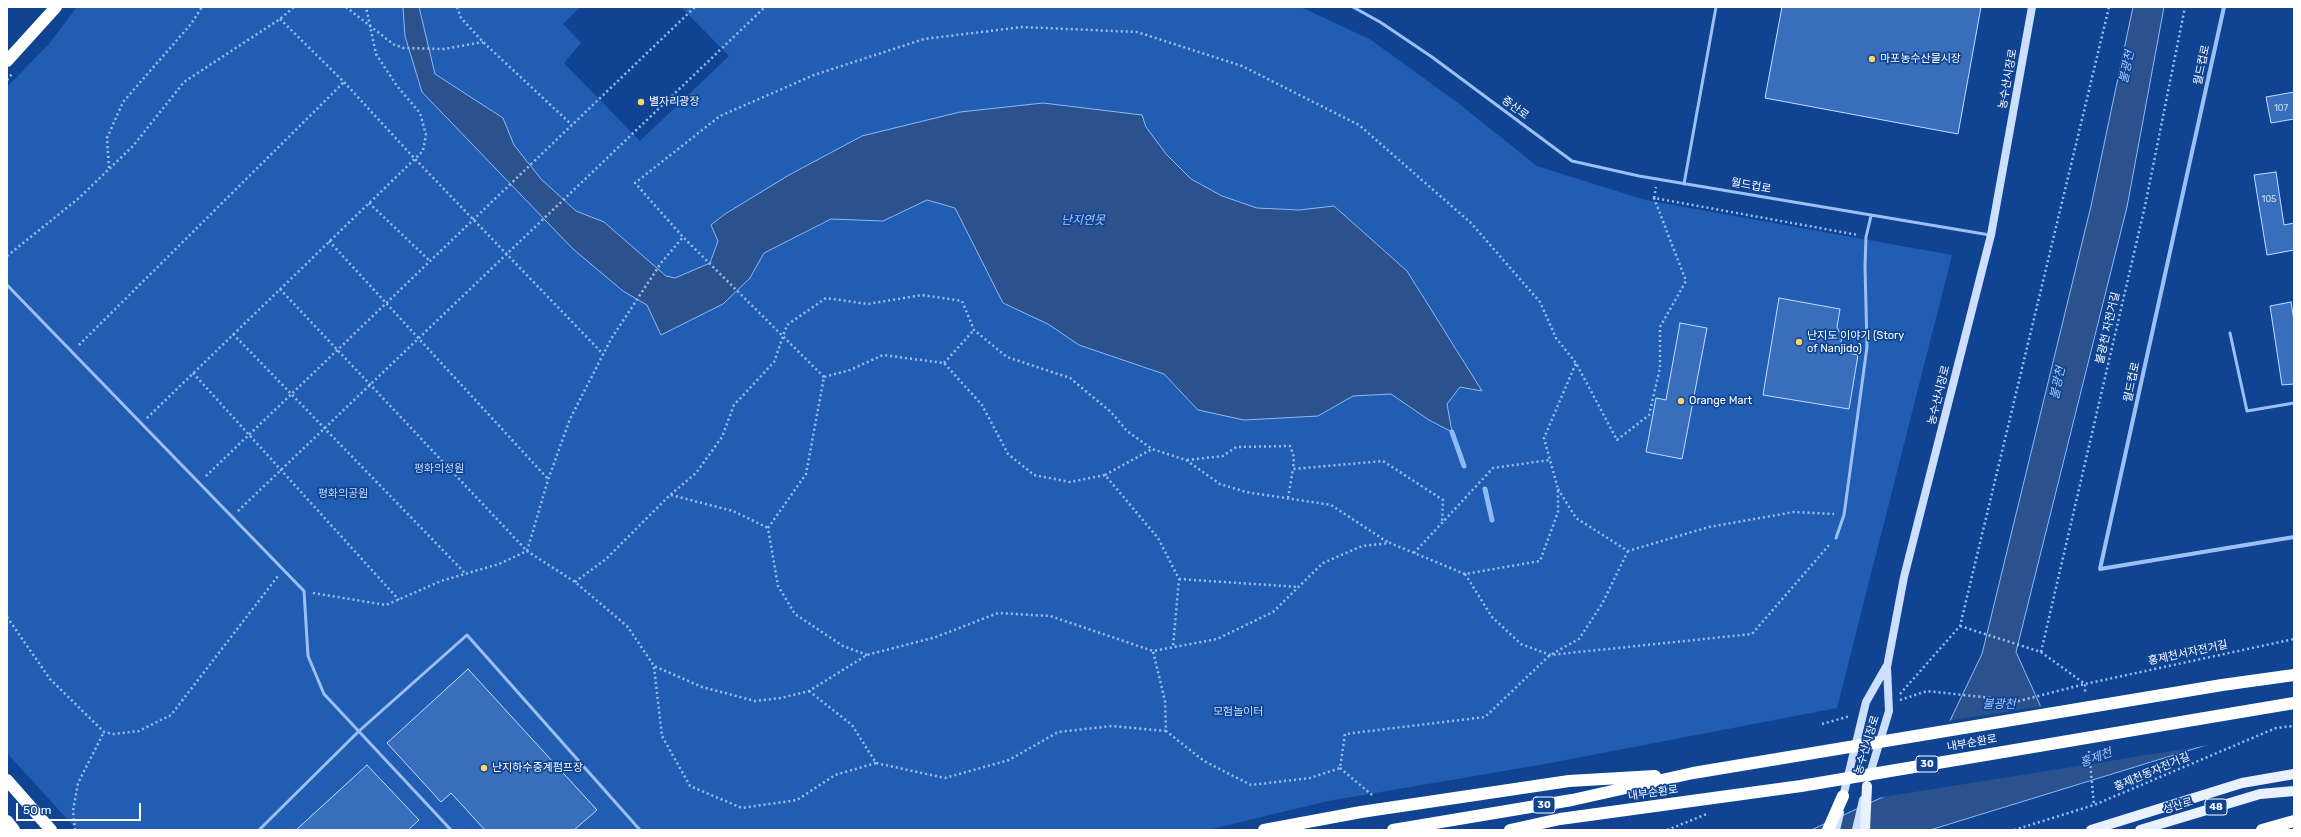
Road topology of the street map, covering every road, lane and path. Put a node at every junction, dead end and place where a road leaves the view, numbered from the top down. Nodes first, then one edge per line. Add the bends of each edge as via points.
1 (56, 7) edge
2 (202, 7) edge
3 (294, 7) edge
4 (346, 7) edge
5 (366, 7) edge
6 (457, 7) edge
7 (695, 7) edge
8 (765, 7) edge
9 (1353, 7) edge
10 (1716, 7) edge
11 (2032, 7) edge
12 (2108, 7) edge
13 (2185, 7) edge
14 (2224, 7) edge
15 (280, 19) junction
16 (369, 25) junction
17 (484, 42) junction
18 (7, 61) edge
19 (344, 82) junction
20 (572, 125) junction
21 (414, 158) junction
22 (109, 168) junction
23 (1684, 184) junction
24 (369, 203) junction
25 (1871, 216) junction
26 (473, 219) junction
27 (1991, 235) junction
28 (683, 237) junction
29 (1866, 237) junction
30 (329, 241) junction
31 (508, 254) junction
32 (7, 256) edge
33 (430, 261) junction
34 (7, 285) edge
35 (280, 289) junction
36 (386, 303) junction
37 (974, 330) junction
38 (2230, 333) dead end
39 (234, 334) junction
40 (419, 339) junction
41 (338, 350) junction
42 (72, 352) junction
43 (603, 354) junction
44 (944, 363) junction
45 (1576, 363) junction
46 (193, 373) junction
47 (824, 377) junction
48 (371, 385) junction
49 (292, 394) junction
50 (2294, 403) edge
51 (141, 424) junction
52 (325, 428) junction
53 (249, 435) junction
54 (1152, 449) junction
55 (1186, 460) junction
56 (1550, 460) junction
57 (1293, 469) junction
58 (281, 470) junction
59 (1104, 475) junction
60 (548, 480) junction
61 (199, 483) junction
62 (1558, 489) junction
63 (670, 495) junction
64 (1288, 498) junction
65 (1844, 515) junction
66 (232, 517) junction
67 (1442, 523) junction
68 (768, 528) junction
69 (2294, 537) edge
70 (1836, 538) joint
71 (1390, 543) junction
72 (527, 551) junction
73 (1628, 551) junction
74 (1414, 553) junction
75 (283, 569) junction
76 (466, 574) junction
77 (1465, 574) junction
78 (1179, 579) junction
79 (576, 582) junction
80 (1299, 587) junction
81 (304, 591) junction
82 (399, 600) junction
83 (7, 617) edge
84 (1960, 626) junction
85 (2294, 638) edge
86 (1173, 647) junction
87 (1153, 651) junction
88 (2041, 652) junction
89 (867, 655) junction
90 (1550, 655) junction
91 (654, 666) junction
92 (1887, 666) junction
93 (2294, 675) edge
94 (2085, 684) junction
95 (809, 691) junction
96 (1898, 696) dead end
97 (1893, 702) dead end
98 (2294, 703) edge
99 (2294, 726) edge
100 (359, 731) junction
101 (1166, 731) junction
102 (104, 732) junction
103 (876, 762) junction
104 (1340, 768) junction
105 (1692, 773) junction
106 (2294, 774) edge
107 (7, 780) edge
108 (1867, 786) junction
109 (2092, 787) dead end
110 (2294, 791) edge
111 (1843, 796) junction
112 (1373, 797) dead end
113 (2094, 805) junction
114 (1560, 819) junction
115 (7, 821) edge
116 (2294, 821) edge
117 (14, 830) edge
118 (51, 830) edge
119 (75, 830) edge
120 (259, 830) edge
121 (451, 830) edge
122 (640, 830) edge
123 (1264, 830) edge
124 (1393, 830) edge
125 (1510, 830) edge
126 (1532, 830) edge
127 (1828, 830) edge
128 (1836, 830) edge
129 (1856, 830) edge
130 (1865, 830) edge
131 (2014, 830) edge
132 (2091, 830) edge
133 (2140, 830) edge
134 (2262, 830) edge

1 - 18 highway
2 - 22 path via 191,24 123,102 107,138
3 - 15 path
4 - 16 path
5 - 16 path
6 - 17 path via 461,18
7 - 20 path
8 - 31 path
9 - 23 lane, 증산로 via 1432,57 1572,161
10 - 23 lane
11 - 27 main road, 농수산시장로
12 - 84 path
13 - 88 path, 불광천 자전거길 via 2143,214
14 - 69 street, 월드컵로 via 2100,569
15 - 19 path
15 - 22 path via 184,82 133,146
16 - 17 path via 393,44 403,48 431,50
16 - 21 path via 376,54 397,86 420,113 426,135 423,151
17 - 20 path
19 - 21 path
19 - 42 path
20 - 26 path
21 - 24 path
21 - 26 path
22 - 32 path via 80,198
23 - 25 lane, 월드컵로
24 - 30 path
24 - 33 path
25 - 27 lane, 월드컵로
25 - 29 lane
26 - 31 path
26 - 33 path
27 - 92 main road, 농수산시장로 via 1904,577
28 - 43 path via 661,263
28 - 45 path via 635,183 720,116 814,75 924,39 1022,27 1137,32 1242,66 1359,125 1471,223 1540,302 1556,338
28 - 47 path
29 - 45 path via 1654,198 1686,281 1660,327 1660,368 1648,415 1617,440
29 - 65 lane via 1867,347
30 - 35 path
30 - 36 path
31 - 40 path
31 - 43 path
33 - 36 path
34 - 42 lane
35 - 39 path
35 - 41 path
36 - 40 path
36 - 41 path
37 - 44 path
37 - 54 path via 1007,357 1070,378 1111,412 1128,431
37 - 63 path via 962,301 922,295 868,304 826,298 787,325 774,362 734,405 722,437 696,473
38 - 50 lane via 2247,411
39 - 46 path
39 - 49 path
40 - 48 path
40 - 60 path
41 - 48 path
41 - 49 path
42 - 51 lane
43 - 60 path via 570,419
44 - 47 path via 883,355 850,370
44 - 59 path via 982,405 1008,454 1034,475 1070,482
45 - 56 path via 1544,438
46 - 51 path
46 - 53 path
47 - 68 path via 806,474
48 - 52 path
48 - 72 path
49 - 52 path
49 - 53 path
51 - 61 lane
52 - 58 path
52 - 76 path
53 - 58 path
53 - 61 path
54 - 55 path
54 - 59 path
55 - 57 path via 1223,456 1236,447 1290,446 1294,457
55 - 64 path via 1220,484 1246,492
56 - 62 path
56 - 67 path via 1493,468
57 - 64 path
57 - 67 path via 1383,461 1443,500
58 - 66 path
58 - 82 path
59 - 78 path via 1158,538
60 - 72 path
61 - 66 lane
62 - 73 path via 1576,518
62 - 77 path via 1558,512 1540,561
63 - 68 path via 733,511
63 - 79 path via 606,559
64 - 71 path via 1331,505
65 - 70 lane
65 - 73 path via 1794,512 1710,527
66 - 75 lane
67 - 74 path
68 - 89 path via 778,586 795,614 843,646
70 - 90 path via 1752,634
71 - 74 path
71 - 80 path via 1362,546 1323,563
72 - 76 path via 500,564
72 - 79 path
73 - 90 path via 1602,604 1579,639
74 - 77 path
75 - 81 lane
75 - 102 path via 171,715 139,731 114,734
76 - 82 path via 441,581
77 - 90 path via 1492,617 1521,644
78 - 80 path
78 - 86 path
79 - 91 path via 628,627
80 - 86 path via 1273,612 1217,639
81 - 82 path via 386,606
81 - 100 lane via 308,656 324,694
83 - 102 path via 50,679
84 - 88 path
84 - 96 path
85 - 94 path, 홍제천서자전거길
86 - 87 path
87 - 89 path via 1050,616 998,614 936,637
87 - 101 path via 1165,701
88 - 94 path
89 - 95 path
90 - 104 path via 1485,717 1345,734
91 - 95 path via 702,687 755,701
91 - 103 path via 662,736 690,786 742,808 797,800 835,775
92 - 108 main road, 농수산시장로 via 1889,711
92 - 111 main road via 1866,702
93 - 105 highway, 내부순환로 / 30 via 2222,684
94 - 97 path, 홍제천서자전거길 via 2019,701 1927,691
95 - 103 path via 852,725
98 - 114 highway, 내부순환로 / 30 via 1801,786
99 - 113 path, 홍제천동자전거길 via 2276,728
100 - 120 lane
100 - 121 lane
100 - 122 lane via 467,635
101 - 103 path via 1112,726 1058,732 1008,760 946,778
101 - 104 path via 1204,761 1251,784 1310,778
102 - 119 path via 77,787 73,810
104 - 112 path
105 - 123 highway via 1569,781 1361,812
105 - 124 highway, 30 via 1572,800
106 - 132 main road via 2242,783
107 - 118 highway
108 - 129 main road, 농수산시장로
108 - 130 main road
109 - 113 path
110 - 133 main road, 성산로 / 48 via 2260,794
111 - 127 highway
111 - 128 main road
113 - 131 path, 홍제천동자전거길
114 - 125 highway
114 - 126 highway, 30
115 - 117 highway
116 - 134 highway

